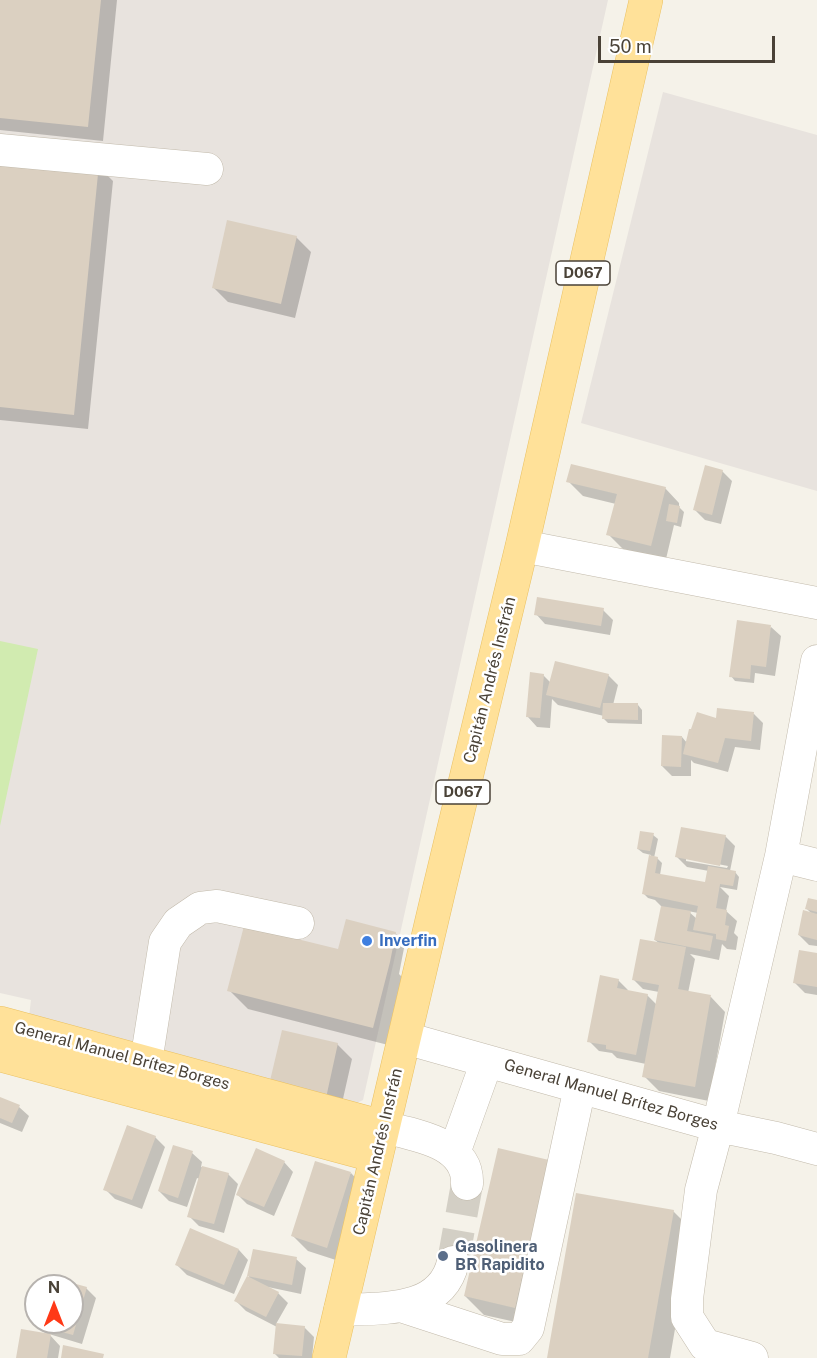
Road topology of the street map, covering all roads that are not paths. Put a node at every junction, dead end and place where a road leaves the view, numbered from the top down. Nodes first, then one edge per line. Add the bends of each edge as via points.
1 (646, 0) edge
2 (0, 150) edge
3 (207, 170) dead end
4 (522, 546) junction
5 (817, 603) edge
6 (817, 661) edge
7 (782, 856) junction
8 (817, 865) edge
9 (298, 923) dead end
10 (405, 1038) junction
11 (3, 1039) edge
12 (487, 1061) junction
13 (146, 1062) junction
14 (580, 1087) junction
15 (718, 1126) junction
16 (380, 1142) junction
17 (817, 1149) edge
18 (454, 1153) junction
19 (467, 1184) tunnel mouth
20 (453, 1262) tunnel mouth
21 (401, 1306) junction
22 (340, 1310) junction
23 (329, 1358) edge
24 (752, 1358) edge

1 - 4 main road, Capitán Andrés Insfrán / D067
2 - 3 street
4 - 5 street
4 - 10 main road, Capitán Andrés Insfrán / D067
6 - 7 street
7 - 8 street
7 - 15 street
9 - 13 street via 217,906 200,908 178,923 165,942
10 - 12 street, General Manuel Brítez Borges
10 - 16 main road, Capitán Andrés Insfrán / D067
11 - 13 main road, General Manuel Brítez Borges
11 - 16 main road, General Manuel Brítez Borges
12 - 14 street, General Manuel Brítez Borges
12 - 18 street
13 - 16 main road, General Manuel Brítez Borges
14 - 15 street, General Manuel Brítez Borges
14 - 21 street via 528,1328 519,1340 502,1339
15 - 17 street, General Manuel Brítez Borges
15 - 24 street via 701,1190 687,1317 705,1345
16 - 18 street via 422,1137
16 - 22 main road, Capitán Andrés Insfrán / D067
18 - 19 street via 463,1163
20 - 21 street via 439,1288 425,1299
21 - 22 street
22 - 23 main road, Capitán Andrés Insfrán / D067

